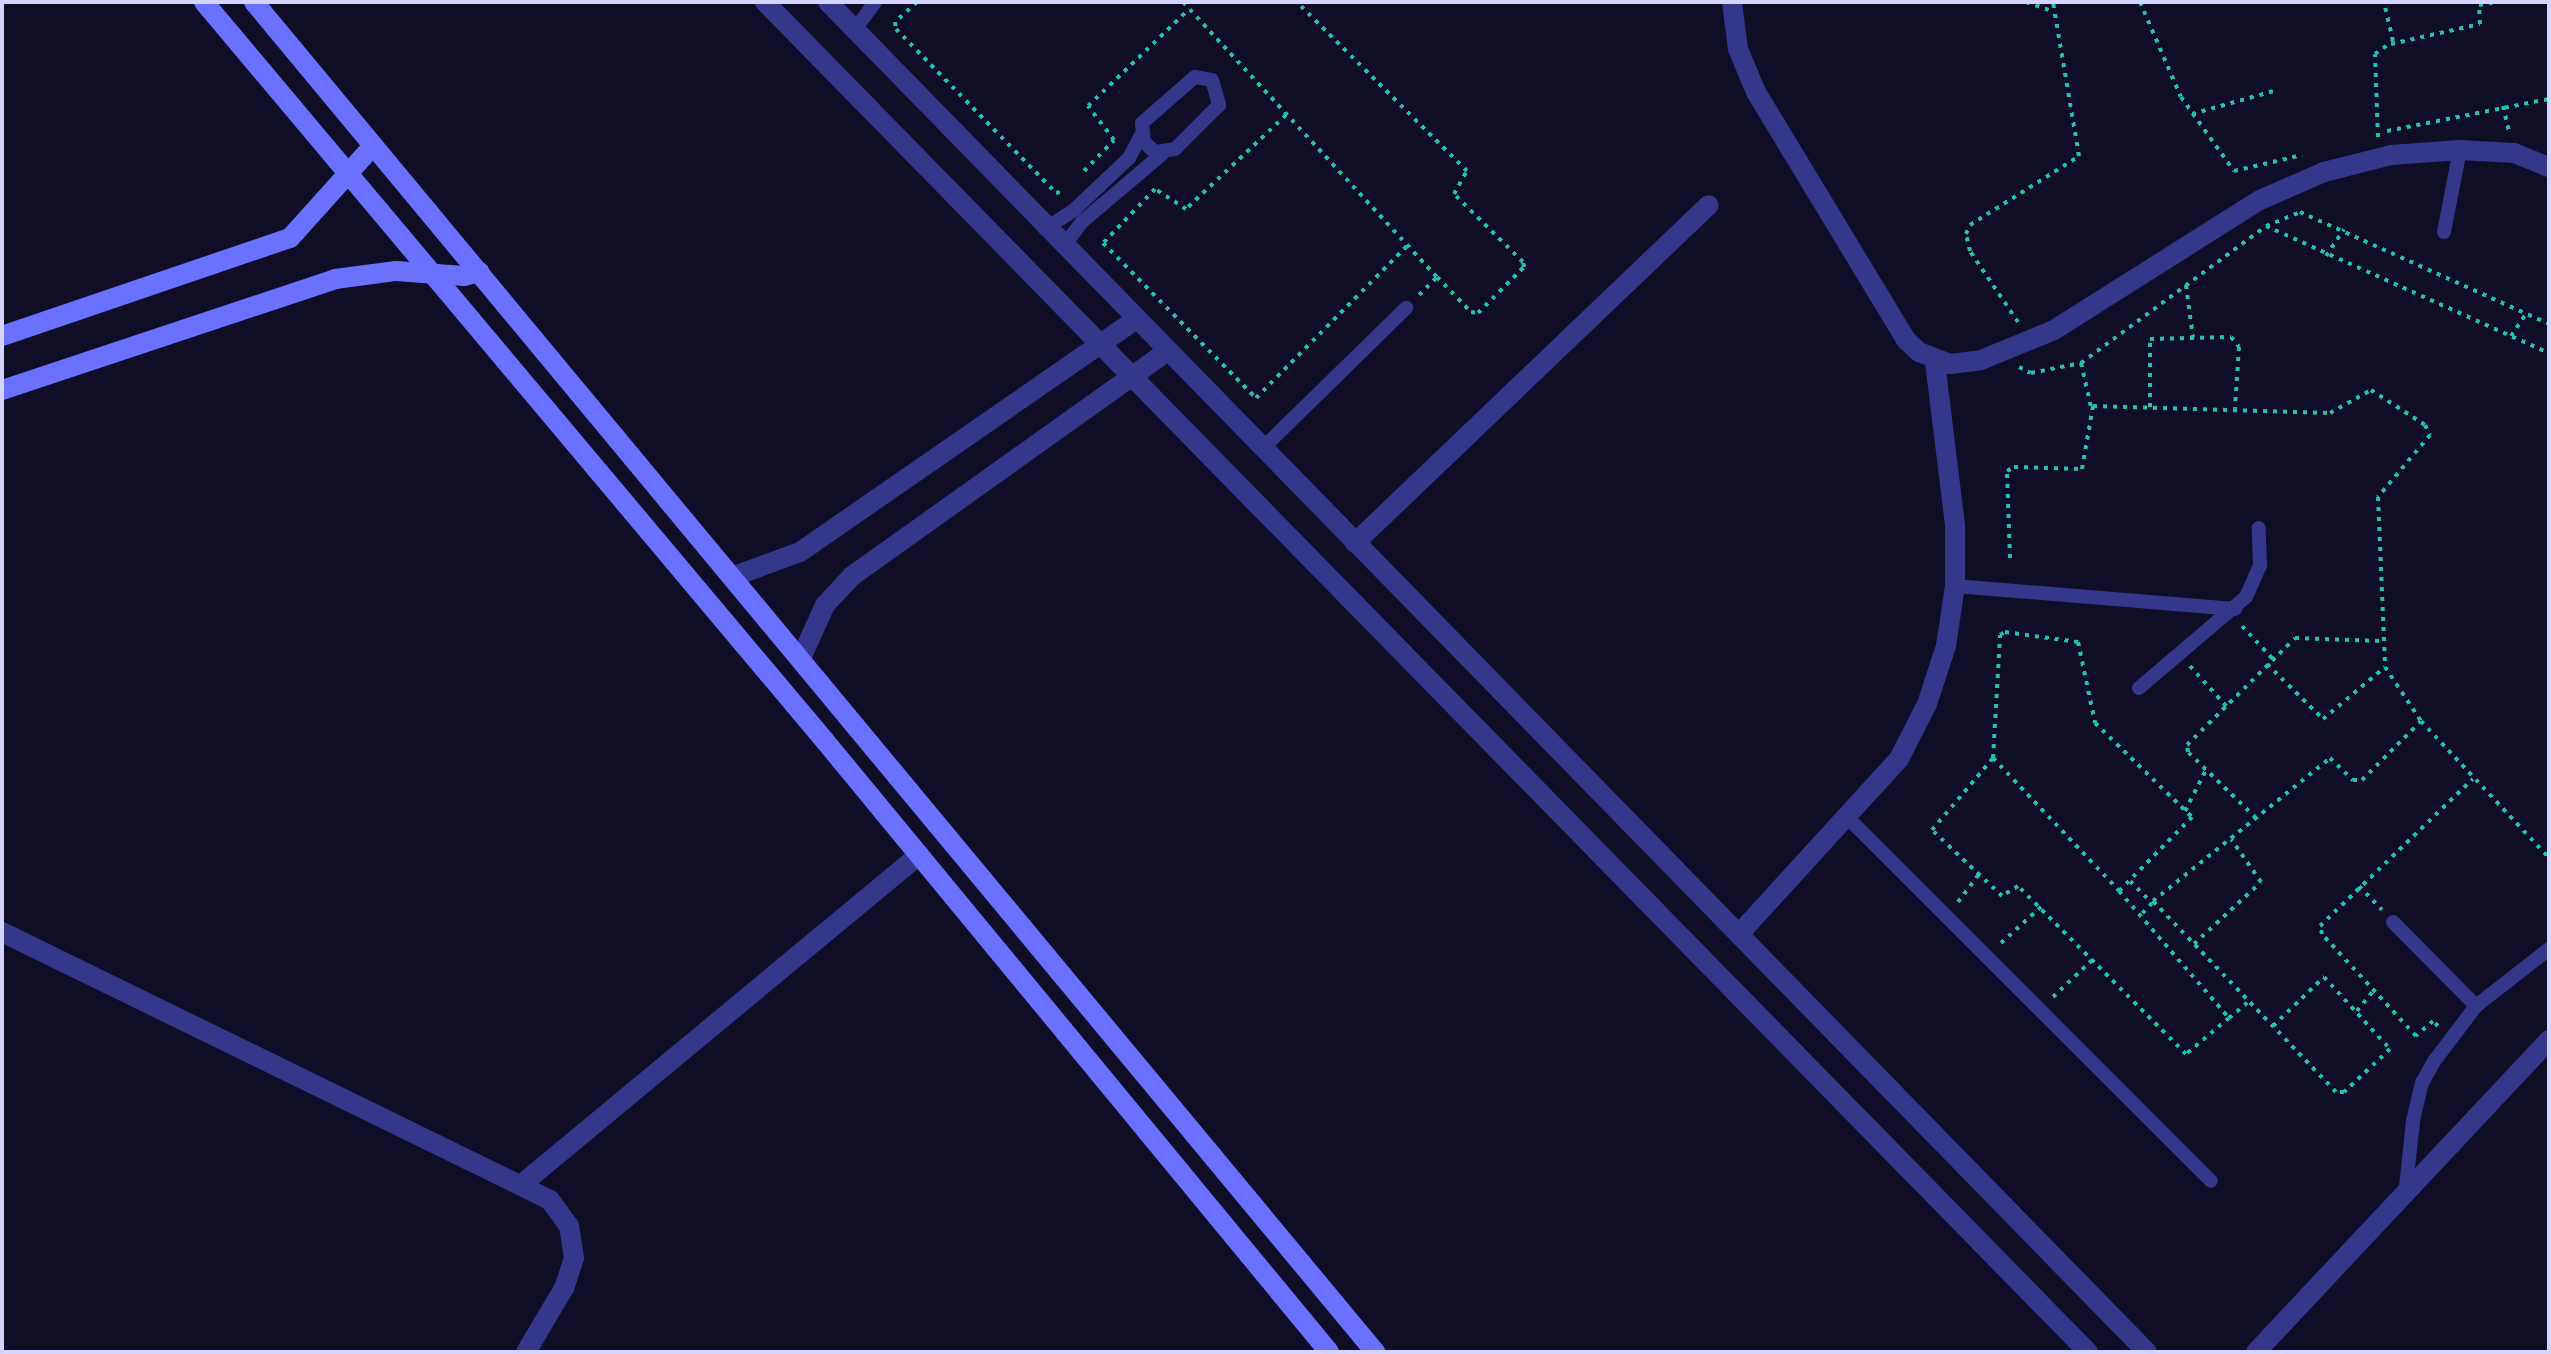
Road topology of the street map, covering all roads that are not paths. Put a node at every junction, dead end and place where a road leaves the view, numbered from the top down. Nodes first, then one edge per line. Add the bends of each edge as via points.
1 (204, 2) edge
2 (254, 2) edge
3 (765, 2) edge
4 (875, 2) edge
5 (1732, 2) edge
6 (833, 3) edge
7 (854, 31) junction
8 (1141, 135) junction
9 (372, 147) junction
10 (2460, 150) junction
11 (1163, 153) junction
12 (2549, 167) edge
13 (345, 176) junction
14 (1709, 205) dead end
15 (1045, 229) junction
16 (2444, 232) dead end
17 (1063, 247) junction
18 (427, 271) junction
19 (479, 272) junction
20 (1406, 308) road end
21 (1135, 320) junction
22 (2, 336) edge
23 (1097, 347) junction
24 (1166, 352) junction
25 (1935, 361) junction
26 (1129, 379) junction
27 (2, 390) edge
28 (1262, 449) junction
29 (2259, 528) dead end
30 (1355, 543) junction
31 (732, 577) junction
32 (1955, 586) junction
33 (2232, 611) junction
34 (801, 658) junction
35 (2139, 688) dead end
36 (847, 717) junction
37 (825, 741) junction
38 (1846, 816) junction
39 (919, 855) junction
40 (2393, 922) road end
41 (2, 932) edge
42 (1740, 933) junction
43 (2549, 949) edge
44 (2476, 1006) junction
45 (2549, 1040) edge
46 (2211, 1181) dead end
47 (522, 1184) junction
48 (2405, 1197) junction
49 (526, 1352) edge
50 (1329, 1352) edge
51 (1375, 1352) edge
52 (2088, 1352) edge
53 (2147, 1352) edge
54 (2256, 1352) edge

1 - 13 street
2 - 9 street
3 - 23 street
4 - 7 lane
5 - 25 street via 1738,49 1756,92 1906,340
6 - 7 street
7 - 15 street
8 - 11 lane via 1149,148
8 - 11 lane via 1145,118 1186,81 1212,80 1219,105 1175,149
8 - 15 lane via 1129,158 1074,210
9 - 13 street
9 - 19 street
10 - 12 street via 2514,153
10 - 16 lane
10 - 25 street via 2391,155 2324,172 2260,200 2124,289 2030,341 1966,364
11 - 17 lane via 1082,222
13 - 18 street
13 - 22 street via 290,238
14 - 30 street
15 - 17 street
17 - 21 street
18 - 19 street via 464,276
18 - 27 street via 335,279
18 - 37 street
19 - 31 street
20 - 28 lane
21 - 23 street
21 - 24 street
23 - 26 street
23 - 31 street via 800,552
24 - 26 street
24 - 28 street
25 - 32 street via 1955,525
26 - 34 street via 852,576 825,605
26 - 52 street
28 - 30 street
29 - 33 lane via 2260,566
30 - 42 street
31 - 34 street
32 - 33 lane
32 - 38 street via 1946,646 1927,704 1899,759
33 - 35 lane
34 - 36 street
36 - 37 street
36 - 51 street
37 - 39 street
38 - 42 street
38 - 46 lane
39 - 47 street
39 - 50 street
40 - 44 lane
41 - 47 street
42 - 53 street
43 - 44 lane
44 - 48 lane via 2422,1083
45 - 48 street
47 - 49 street via 561,1212 573,1242 571,1273
48 - 54 street

